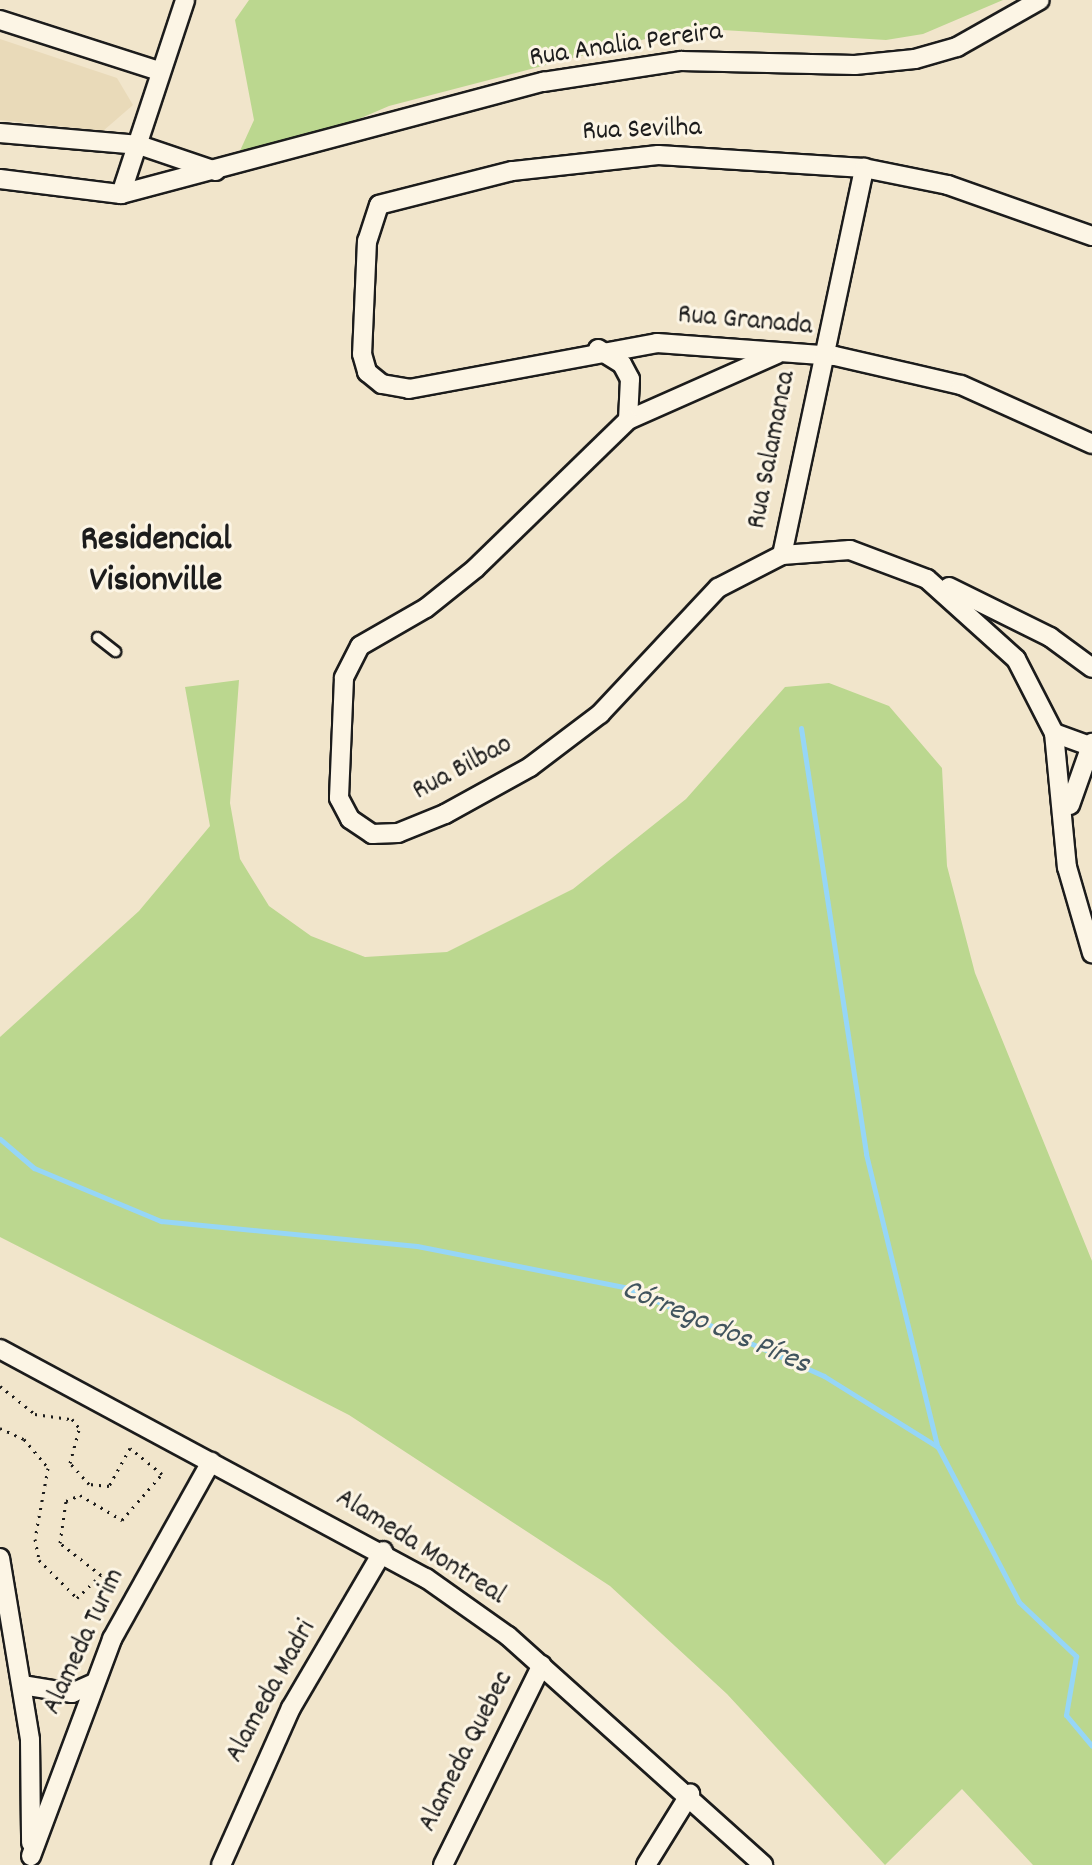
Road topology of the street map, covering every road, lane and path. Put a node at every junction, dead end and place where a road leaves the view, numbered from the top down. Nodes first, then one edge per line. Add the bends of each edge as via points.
1 (185, 0) edge
2 (1040, 0) edge
3 (0, 20) edge
4 (159, 71) junction
5 (0, 133) edge
6 (139, 145) junction
7 (864, 168) junction
8 (216, 171) junction
9 (0, 179) edge
10 (121, 194) junction
11 (1092, 236) edge
12 (598, 349) junction
13 (777, 354) junction
14 (820, 357) junction
15 (382, 384) joint
16 (628, 420) junction
17 (1092, 444) edge
18 (782, 555) junction
19 (927, 579) junction
20 (97, 637) dead end
21 (1050, 637) junction
22 (115, 651) dead end
23 (1016, 659) junction
24 (1092, 668) edge
25 (1054, 733) junction
26 (1091, 744) edge
27 (1066, 823) junction
28 (1073, 893) junction
29 (1092, 909) edge
30 (1092, 953) edge
31 (0, 1349) edge
32 (0, 1386) edge
33 (0, 1428) edge
34 (211, 1462) junction
35 (383, 1551) junction
36 (0, 1558) edge
37 (542, 1665) junction
38 (94, 1683) junction
39 (22, 1685) junction
40 (690, 1794) junction
41 (29, 1861) edge
42 (221, 1865) edge
43 (443, 1865) edge
44 (646, 1865) edge
45 (763, 1865) edge

1 - 4 street
2 - 8 street, Rua Analia Pereira via 957,47 915,59 855,65 681,61 543,82
3 - 4 street
4 - 6 street
5 - 6 street
6 - 8 street
6 - 10 street
7 - 11 street, Rua Sevilha via 948,185
7 - 14 street, Rua Salamanca
7 - 15 street, Rua Sevilha via 658,155 512,171 396,197 374,213 367,241 362,354 367,372
8 - 10 street, Rua Analia Pereira
9 - 10 street
12 - 13 street, Rua Granada via 717,342
12 - 15 street, Rua Granada via 409,389
12 - 16 street via 622,364 630,379
13 - 14 street, Rua Granada
13 - 16 street, Rua Bilbao
14 - 17 street, Rua Granada via 961,385
14 - 18 street, Rua Salamanca
16 - 18 street, Rua Bilbao via 476,568 349,660 337,780 350,819 372,834 398,833 530,767 600,714 718,588
18 - 19 street, Rua Bilbao via 850,550
19 - 21 street
19 - 23 street, Rua Bilbao
20 - 22 lane
21 - 23 street via 1028,637
21 - 24 street
23 - 25 street, Rua Bilbao
25 - 26 street
25 - 27 street, Rua Bilbao
26 - 27 street
27 - 28 street, Rua Bilbao
28 - 29 street
28 - 30 street, Rua Bilbao
31 - 34 street, Alameda Montreal
32 - 33 path via 35,1414 72,1419 80,1428 70,1463 89,1484 109,1486 130,1448 162,1474 122,1520 80,1495 66,1501 60,1543 101,1575 77,1598 39,1560 35,1539 48,1468 24,1439
34 - 35 street, Alameda Montreal
34 - 38 street, Alameda Turim
35 - 37 street, Alameda Montreal
35 - 42 street, Alameda Madri via 291,1708
36 - 39 street
37 - 40 street, Alameda Montreal
37 - 43 street, Alameda Quebec
38 - 39 street via 72,1693
38 - 41 street, Alameda Turim
39 - 41 street
40 - 44 street
40 - 45 street, Alameda Montreal

